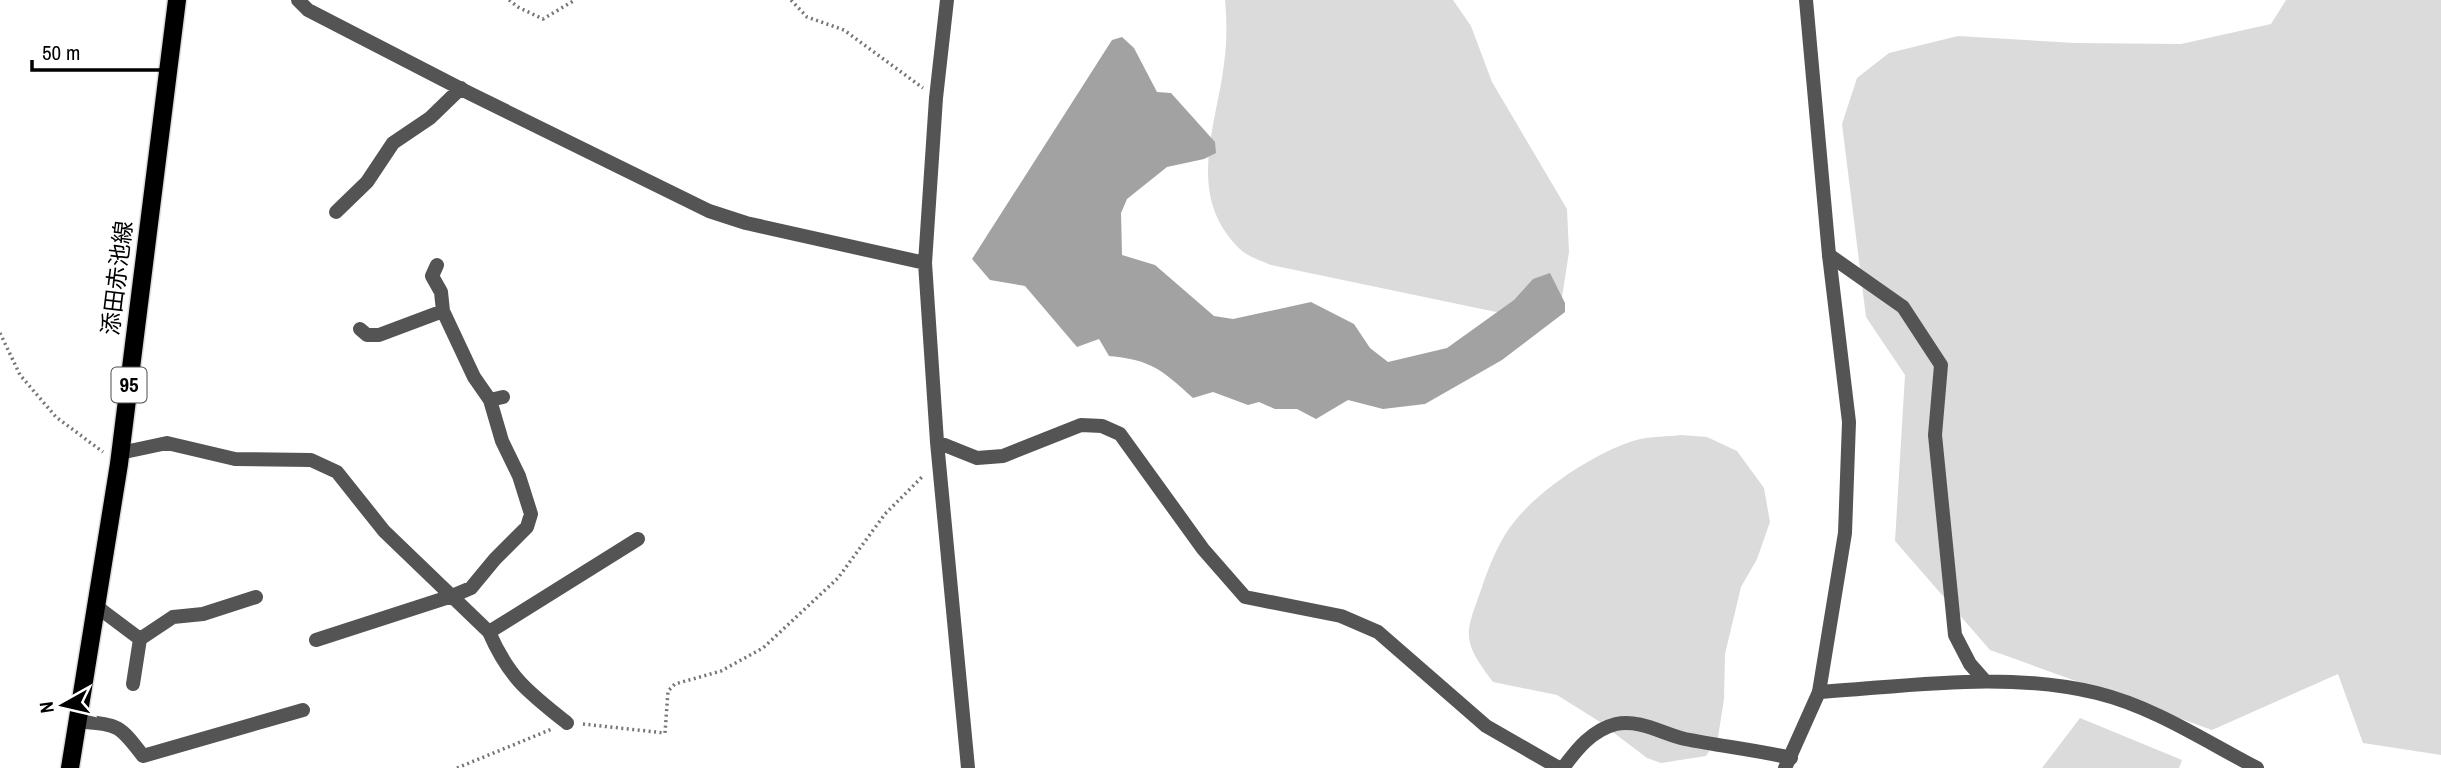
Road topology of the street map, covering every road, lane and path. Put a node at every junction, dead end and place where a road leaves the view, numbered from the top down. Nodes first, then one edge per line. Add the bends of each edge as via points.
1 (177, 0) edge
2 (298, 0) edge
3 (509, 0) edge
4 (575, 0) edge
5 (791, 0) edge
6 (947, 0) edge
7 (1806, 0) edge
8 (461, 88) junction
9 (936, 98) junction
10 (336, 212) dead end
11 (1829, 255) junction
12 (925, 263) junction
13 (437, 265) dead end
14 (443, 311) junction
15 (360, 329) dead end
16 (0, 334) edge
17 (937, 442) junction
18 (119, 458) junction
19 (939, 461) junction
20 (638, 539) dead end
21 (452, 596) junction
22 (256, 597) dead end
23 (96, 606) junction
24 (489, 632) junction
25 (140, 639) junction
26 (316, 640) dead end
27 (1985, 681) junction
28 (133, 684) dead end
29 (1819, 692) junction
30 (303, 710) dead end
31 (77, 721) junction
32 (567, 723) junction
33 (1788, 763) edge
34 (70, 768) edge
35 (457, 768) edge
36 (968, 768) edge
37 (1561, 768) edge
38 (2257, 768) edge

1 - 18 main road, 添田赤池線 / 95
2 - 8 street via 309,10
3 - 4 path via 543,19
5 - 9 path via 807,17 844,30
6 - 9 street
7 - 11 street
8 - 10 street via 393,143 367,182
8 - 12 street via 709,211
9 - 12 street
11 - 27 street via 1903,307 1941,365 1935,435 1955,635
11 - 29 street via 1849,422 1845,533
12 - 17 street
13 - 14 street via 432,276 441,292
14 - 15 street via 379,335 367,335
14 - 21 street via 474,377 497,399 502,441 531,514 527,527 471,587
16 - 18 path via 20,375 56,417
17 - 19 street
17 - 37 street via 977,458 1003,456 1082,425 1102,425 1120,434 1203,549 1245,597 1341,616 1378,632 1486,726
18 - 21 street via 167,443 235,459 311,460 337,472 384,531
18 - 23 main road, 添田赤池線 / 95
19 - 32 path via 885,514 838,578 763,648 721,671 675,684 668,691 665,733
19 - 36 street
20 - 24 street
21 - 24 street
21 - 26 street
22 - 25 street via 203,614 173,617
23 - 25 street
23 - 31 main road, 添田赤池線 / 95
24 - 32 street via 502,661 526,691
25 - 28 street
27 - 29 street
27 - 38 street via 2049,684 2098,694 2151,712
29 - 33 street
30 - 31 street via 144,756 126,733 112,725
31 - 34 main road, 添田赤池線 / 95
32 - 35 path
33 - 37 street via 1640,724 1617,724 1579,746

